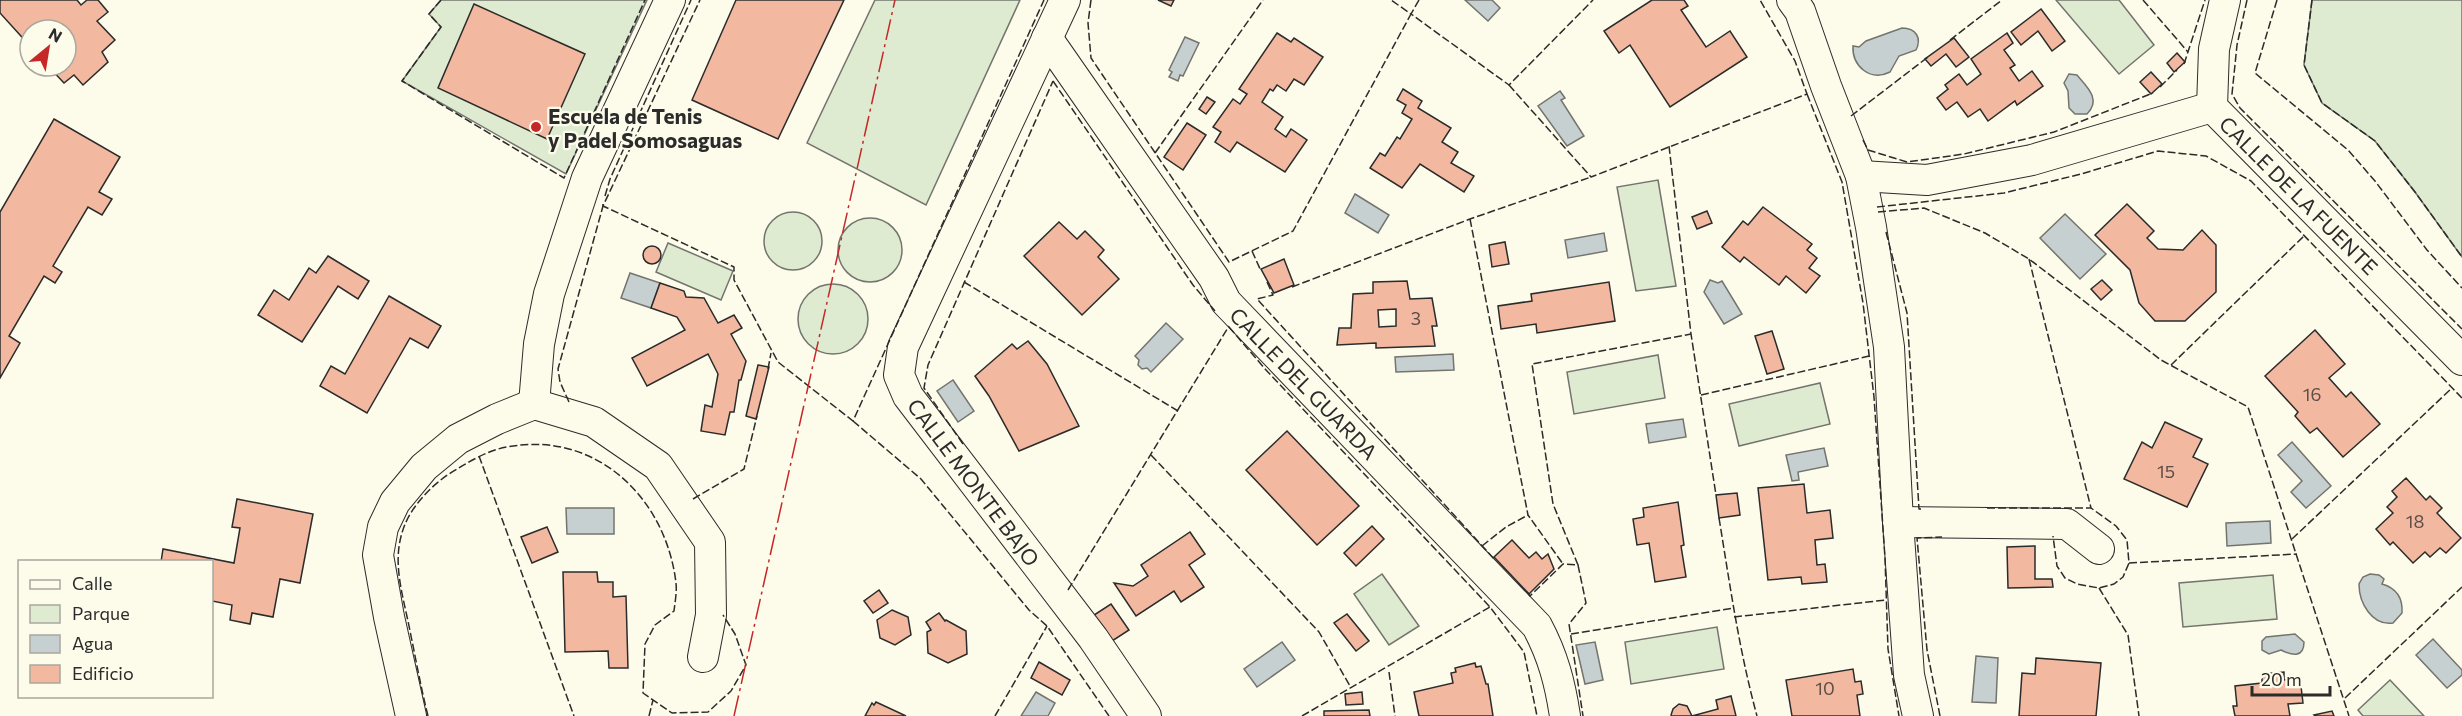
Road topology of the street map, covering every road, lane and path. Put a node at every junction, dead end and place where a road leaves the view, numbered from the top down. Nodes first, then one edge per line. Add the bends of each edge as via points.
1 (670, 0) edge
2 (1065, 0) edge
3 (1792, 0) edge
4 (2225, 0) edge
5 (1047, 38) junction
6 (2212, 107) junction
7 (1861, 176) junction
8 (2462, 360) edge
9 (534, 404) junction
10 (1898, 522) junction
11 (2099, 549) dead end
12 (703, 657) dead end
13 (411, 716) edge
14 (1146, 716) edge
15 (1565, 716) edge
16 (1918, 716) edge

1 - 9 street via 587,178 549,294 539,344
2 - 5 street, CALLE MONTE BAJO
3 - 7 street via 1800,11
4 - 6 street, CALLE DE LA FUENTE via 2214,49
5 - 14 street, CALLE MONTE BAJO via 903,347 899,375 908,396 1093,638
5 - 15 street, CALLE DEL GUARDA via 1214,278 1226,302 1537,626 1560,680
6 - 7 street via 2032,160 1927,180
6 - 8 street, CALLE DE LA FUENTE
7 - 10 street via 1889,347
9 - 12 street via 594,422 658,466 710,542 711,615
9 - 13 street via 449,446 395,502 383,527 378,555
10 - 11 street via 2067,524
10 - 16 street via 1909,675

